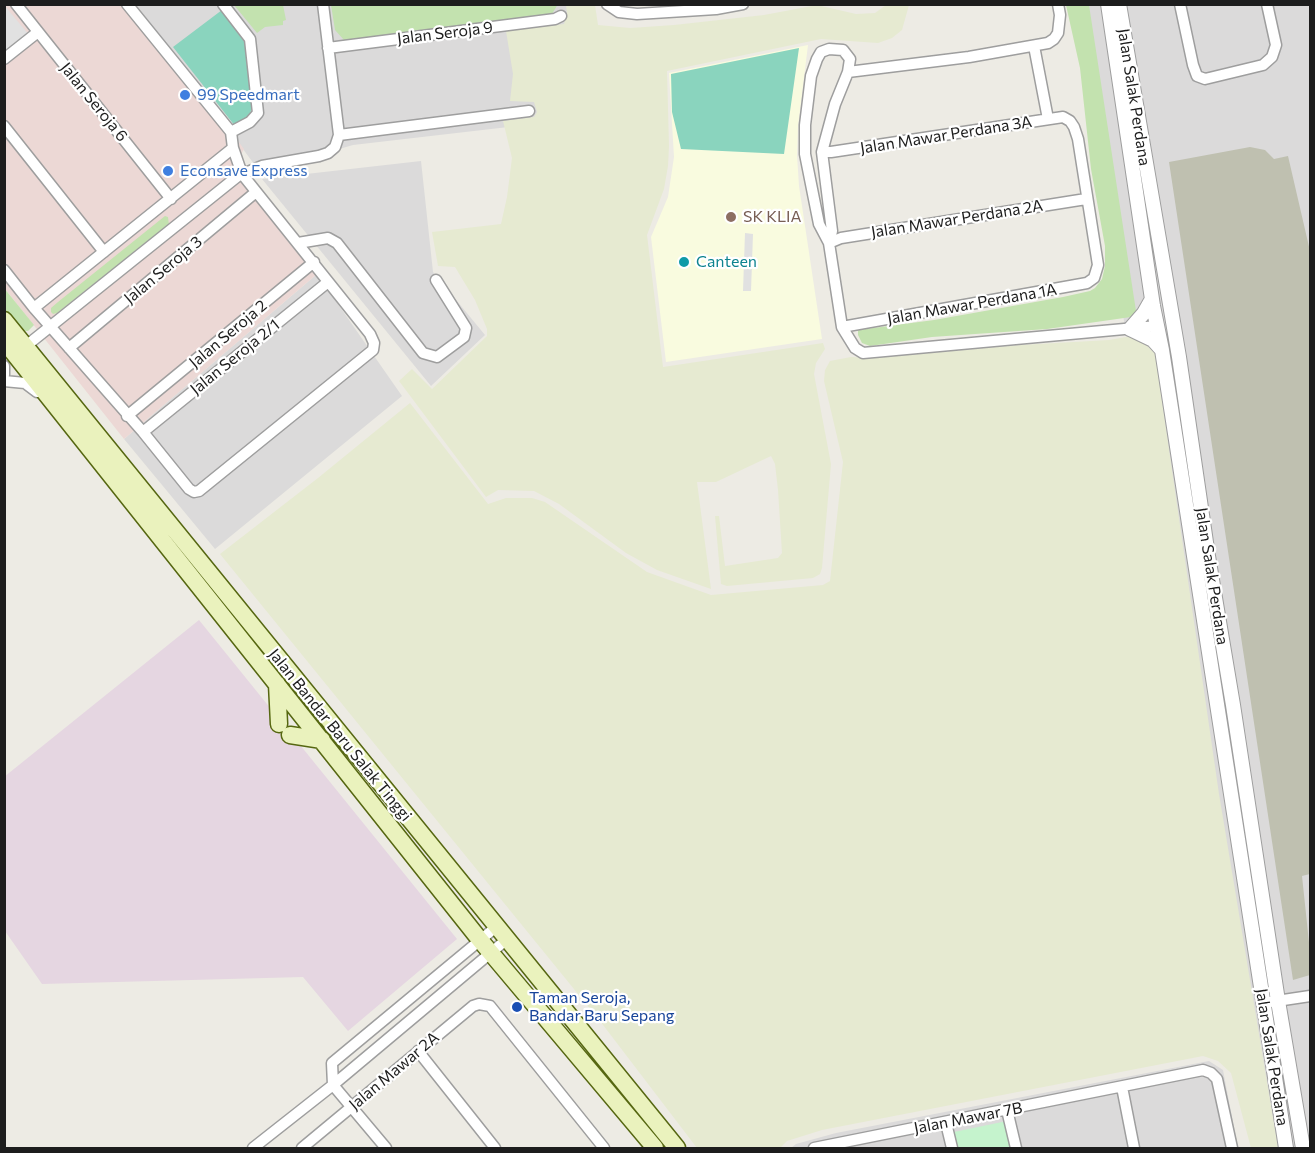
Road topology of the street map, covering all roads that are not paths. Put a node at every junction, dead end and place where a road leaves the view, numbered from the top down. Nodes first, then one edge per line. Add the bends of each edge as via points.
1 (16, 4) edge
2 (127, 4) edge
3 (223, 4) edge
4 (323, 4) edge
5 (608, 4) edge
6 (743, 4) edge
7 (1058, 4) edge
8 (1108, 4) edge
9 (1119, 4) edge
10 (1180, 4) edge
11 (1267, 4) edge
12 (716, 7) edge
13 (637, 9) edge
14 (561, 16) dead end
15 (38, 32) junction
16 (1034, 46) junction
17 (328, 48) junction
18 (4, 59) edge
19 (848, 72) junction
20 (529, 111) dead end
21 (1048, 119) junction
22 (4, 126) edge
23 (231, 132) junction
24 (339, 135) junction
25 (233, 148) junction
26 (822, 152) junction
27 (242, 174) junction
28 (256, 192) junction
29 (171, 199) junction
30 (1086, 199) junction
31 (298, 243) junction
32 (829, 243) junction
33 (104, 252) junction
34 (314, 262) junction
35 (4, 270) edge
36 (436, 280) dead end
37 (328, 282) junction
38 (1152, 299) junction
39 (34, 308) junction
40 (4, 320) edge
41 (1172, 322) junction
42 (50, 326) junction
43 (1157, 326) junction
44 (842, 327) junction
45 (1130, 329) junction
46 (69, 348) junction
47 (1162, 350) junction
48 (12, 352) edge
49 (4, 375) edge
50 (4, 381) edge
51 (128, 416) junction
52 (66, 418) junction
53 (143, 432) junction
54 (1220, 624) junction
55 (1204, 628) junction
56 (277, 684) junction
57 (322, 740) junction
58 (501, 933) junction
59 (480, 940) junction
60 (491, 953) junction
61 (1311, 996) edge
62 (1271, 1002) junction
63 (418, 1051) junction
64 (333, 1085) junction
65 (1122, 1088) junction
66 (351, 1107) junction
67 (1007, 1110) junction
68 (946, 1123) junction
69 (253, 1149) edge
70 (302, 1149) edge
71 (386, 1149) edge
72 (495, 1149) edge
73 (604, 1149) edge
74 (655, 1149) edge
75 (677, 1149) edge
76 (814, 1149) edge
77 (952, 1149) edge
78 (1016, 1149) edge
79 (1134, 1149) edge
80 (1232, 1149) edge
81 (1286, 1149) edge
82 (1303, 1149) edge

1 - 15 street, Jalan Seroja 6
2 - 23 street
3 - 23 street via 250,39 258,113
4 - 17 street
5 - 13 street via 619,12
6 - 12 street
7 - 16 street via 1058,33 1048,43
8 - 38 street, Jalan Salak Perdana
9 - 41 street, Jalan Salak Perdana
10 - 11 street via 1193,65 1197,76 1205,79 1263,65 1272,57 1276,45
12 - 13 street
14 - 17 street, Jalan Seroja 9
15 - 18 street
15 - 29 street, Jalan Seroja 6
16 - 19 street
16 - 21 street
17 - 24 street
19 - 26 street
19 - 32 street via 850,59 843,50 821,52 811,76 805,125 805,154 819,224
20 - 24 street
21 - 26 street, Jalan Mawar Perdana 3A
21 - 30 street, Jalan Mawar Perdana 3A via 1063,117 1074,127
22 - 33 street
23 - 25 street
24 - 27 street via 328,153 262,166
25 - 27 street
25 - 29 street
26 - 32 street via 832,231
27 - 28 street
27 - 42 street
28 - 31 street
28 - 46 street, Jalan Seroja 3
29 - 33 street
30 - 32 street, Jalan Mawar Perdana 2A
30 - 44 street, Jalan Mawar Perdana 1A via 1098,265 1094,278 1087,284
31 - 34 street
31 - 36 street via 328,238 337,243 423,353 437,357 464,337 466,328
32 - 44 street
33 - 39 street
34 - 37 street
34 - 51 street, Jalan Seroja 2
35 - 39 street
37 - 53 street, Jalan Seroja 2/1
37 - 53 street via 370,334 373,350 199,491 189,489
38 - 43 street, Jalan Salak Perdana
38 - 45 street
39 - 42 street
40 - 48 main road, Jalan Bandar Baru Salak Tinggi
41 - 43 street
41 - 54 street, Jalan Salak Perdana
42 - 46 street
42 - 48 street
43 - 45 street
43 - 47 street, Jalan Salak Perdana
44 - 45 street via 855,348 863,353
45 - 47 street via 1153,340
46 - 51 street
47 - 55 street, Jalan Salak Perdana
48 - 49 street
48 - 52 main road, Jalan Bandar Baru Salak Tinggi
48 - 58 main road, Jalan Bandar Baru Salak Tinggi
50 - 52 street via 29,384
51 - 53 street
52 - 56 main road, Jalan Bandar Baru Salak Tinggi
54 - 55 street
54 - 62 street, Jalan Salak Perdana
55 - 62 street, Jalan Salak Perdana
56 - 57 main road, Jalan Bandar Baru Salak Tinggi
56 - 57 main road via 284,729
57 - 59 main road, Jalan Bandar Baru Salak Tinggi
58 - 59 street
58 - 60 street
58 - 75 main road, Jalan Bandar Baru Salak Tinggi
59 - 60 main road, Jalan Bandar Baru Salak Tinggi
59 - 64 street via 332,1063
60 - 64 street
60 - 74 main road, Jalan Bandar Baru Salak Tinggi
61 - 62 street
62 - 81 street, Jalan Salak Perdana
62 - 82 street, Jalan Salak Perdana
63 - 66 street, Jalan Mawar 2A
63 - 72 street
63 - 73 street, Jalan Mawar 2A via 473,1006 490,1006
64 - 66 street
64 - 69 street
65 - 67 street, Jalan Mawar 7B
65 - 79 street
65 - 80 street, Jalan Mawar 7B via 1203,1070 1211,1073 1217,1079
66 - 70 street, Jalan Mawar 2A
66 - 71 street
67 - 68 street, Jalan Mawar 7B
67 - 78 street
68 - 76 street, Jalan Mawar 7B
68 - 77 street

